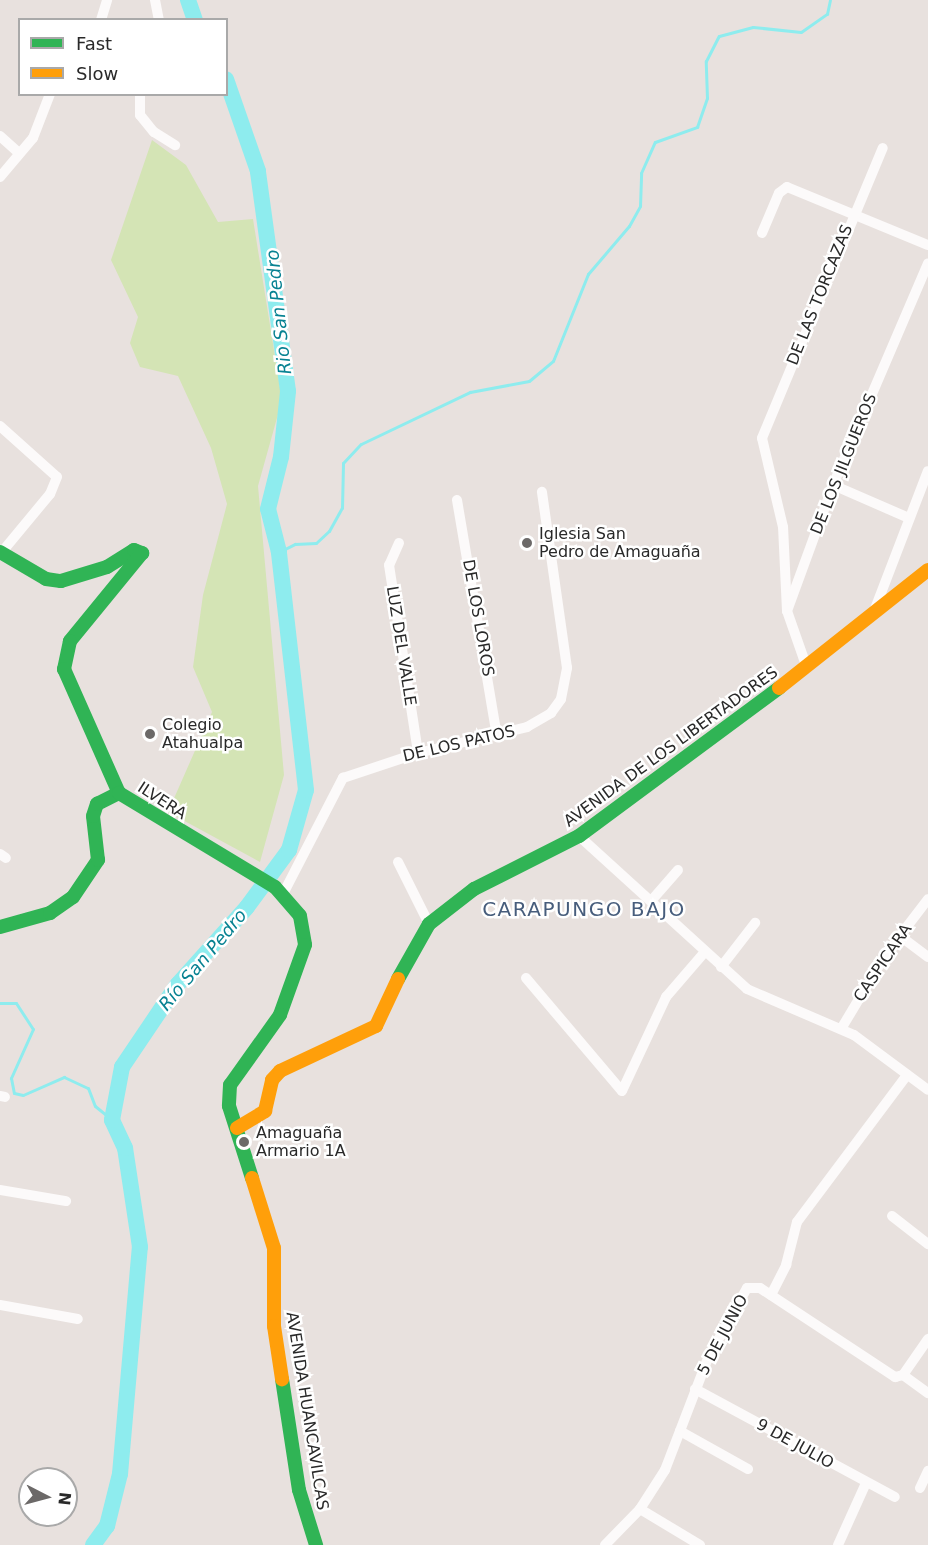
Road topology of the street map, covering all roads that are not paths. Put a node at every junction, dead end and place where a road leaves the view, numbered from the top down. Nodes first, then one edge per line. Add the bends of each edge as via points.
1 (107, 0) edge
2 (155, 0) edge
3 (102, 18) edge
4 (159, 18) edge
5 (49, 96) edge
6 (140, 96) edge
7 (0, 136) edge
8 (175, 145) dead end
9 (883, 148) dead end
10 (18, 152) junction
11 (0, 177) edge
12 (852, 214) junction
13 (762, 233) dead end
14 (928, 245) edge
15 (928, 262) edge
16 (0, 426) edge
17 (928, 471) edge
18 (833, 485) junction
19 (542, 492) dead end
20 (457, 500) dead end
21 (909, 518) junction
22 (399, 543) dead end
23 (1, 552) edge
24 (928, 570) edge
25 (787, 611) junction
26 (872, 617) junction
27 (807, 668) junction
28 (497, 737) junction
29 (418, 753) junction
30 (119, 793) junction
31 (579, 836) junction
32 (398, 862) dead end
33 (245, 865) joint
34 (678, 870) dead end
35 (279, 891) junction
36 (928, 899) edge
37 (651, 901) junction
38 (755, 922) dead end
39 (429, 924) junction
40 (0, 927) edge
41 (900, 936) junction
42 (704, 953) junction
43 (928, 957) edge
44 (721, 967) junction
45 (526, 978) dead end
46 (841, 1029) junction
47 (907, 1074) junction
48 (928, 1090) edge
49 (237, 1128) junction
50 (0, 1190) edge
51 (66, 1201) dead end
52 (892, 1216) dead end
53 (928, 1244) edge
54 (771, 1295) junction
55 (0, 1305) edge
56 (78, 1319) dead end
57 (928, 1339) edge
58 (903, 1375) junction
59 (695, 1389) junction
60 (928, 1393) edge
61 (680, 1431) junction
62 (748, 1469) dead end
63 (928, 1471) edge
64 (866, 1483) junction
65 (920, 1488) dead end
66 (895, 1497) dead end
67 (640, 1509) junction
68 (316, 1545) edge
69 (605, 1545) edge
70 (700, 1545) edge
71 (838, 1545) edge

1 - 3 street
2 - 4 street
5 - 10 street via 33,138
6 - 8 street via 140,115 154,132
7 - 10 street
9 - 12 street, DE LAS TORCAZAS
10 - 11 street
12 - 13 street via 781,189
12 - 14 street
12 - 25 street, DE LAS TORCAZAS via 762,445 783,528
15 - 18 street, DE LOS JILGUEROS
16 - 23 street via 57,477 50,494
17 - 21 street
18 - 21 street
18 - 25 street, DE LOS JILGUEROS
19 - 28 street, DE LOS PATOS via 567,684 551,713
20 - 28 street, DE LOS LOROS
21 - 26 street
22 - 29 street, LUZ DEL VALLE via 389,565
23 - 30 street via 46,579 61,581 107,567 134,550 142,553 79,628 70,642 64,669
24 - 26 street, AVENIDA DE LOS LIBERTADORES
25 - 27 street
26 - 27 street, AVENIDA DE LOS LIBERTADORES
27 - 31 street, AVENIDA DE LOS LIBERTADORES
28 - 29 street, DE LOS PATOS
29 - 35 street, DE LOS PATOS via 343,778
30 - 33 street, ILVERA via 186,836
30 - 40 street, ILVERA via 97,804 93,816 98,860 73,897 50,913
31 - 37 street
31 - 39 street, AVENIDA DE LOS LIBERTADORES via 483,884
32 - 39 street
33 - 35 street, AVENIDA HUANCAVILCAS
34 - 37 street
35 - 49 street, AVENIDA HUANCAVILCAS via 303,930 301,962 280,1015 230,1085 229,1106
36 - 41 street, CASPICARA
37 - 42 street
38 - 44 street
39 - 49 street, AVENIDA DE LOS LIBERTADORES via 415,944 376,1026 344,1045 280,1071 272,1080 265,1111
41 - 43 street
41 - 46 street, CASPICARA
42 - 44 street
42 - 45 street via 666,997 622,1091
44 - 46 street via 747,989
46 - 47 street
47 - 48 street
47 - 54 street via 797,1222 786,1265
49 - 68 street, AVENIDA HUANCAVILCAS via 274,1248 274,1326 299,1490
50 - 51 street
52 - 53 street
54 - 58 street, 5 DE JUNIO via 855,1353 895,1377
54 - 59 street, 5 DE JUNIO via 760,1288 747,1288
55 - 56 street
57 - 58 street
58 - 60 street, 5 DE JUNIO
59 - 61 street, 5 DE JUNIO
59 - 64 street, 9 DE JULIO
61 - 62 street
61 - 67 street, 5 DE JUNIO via 665,1470
63 - 65 street
64 - 66 street, 9 DE JULIO
64 - 71 street
67 - 69 street, 5 DE JUNIO
67 - 70 street

